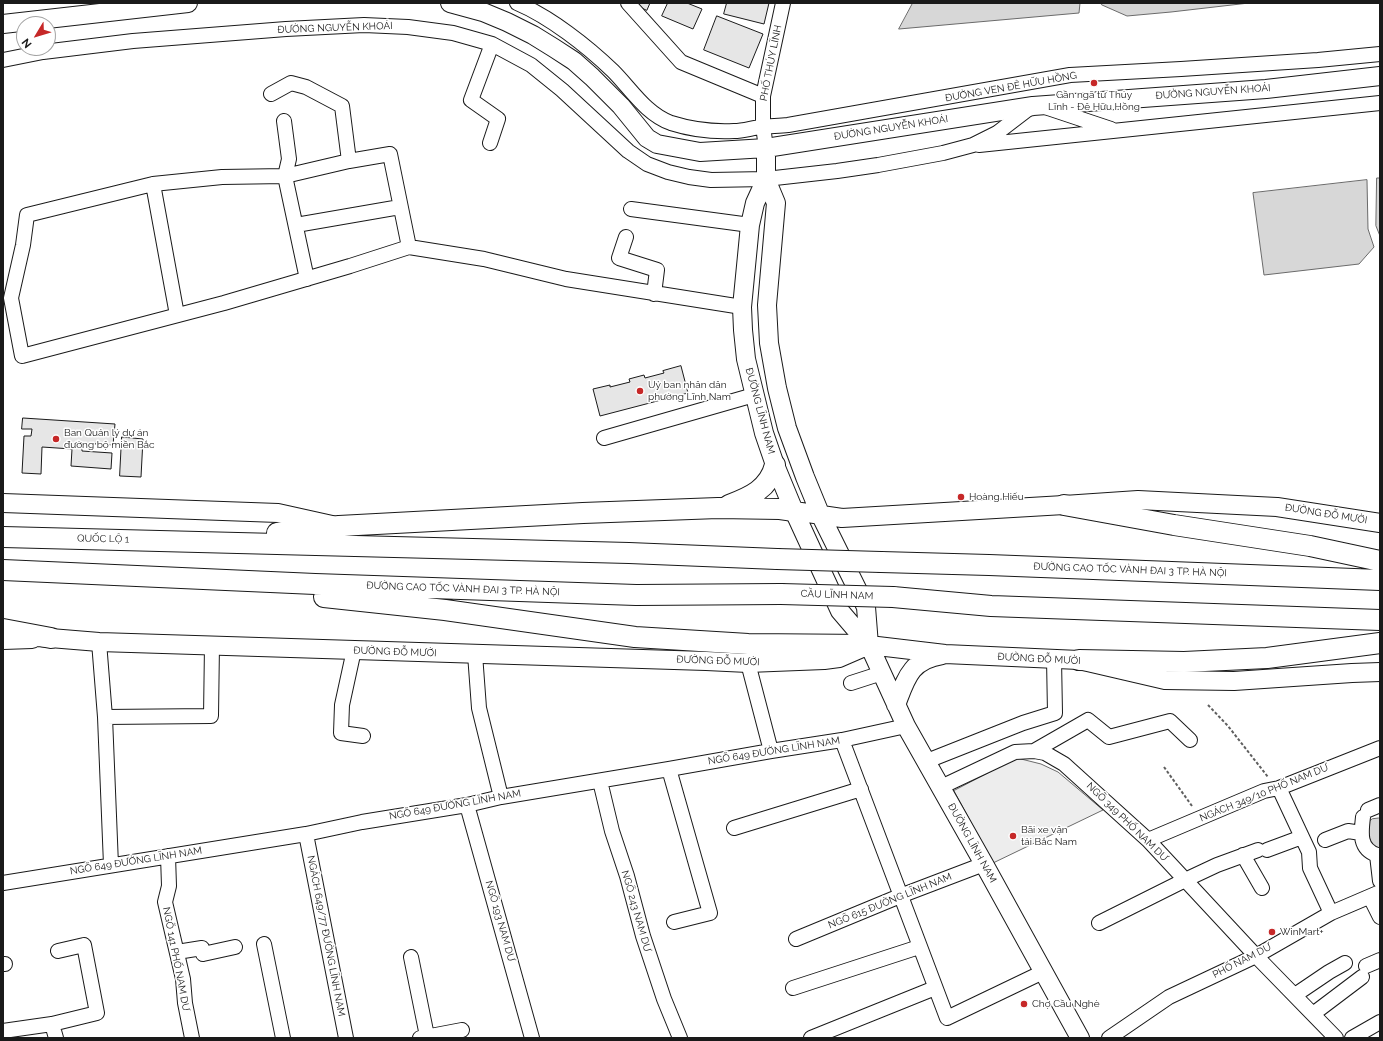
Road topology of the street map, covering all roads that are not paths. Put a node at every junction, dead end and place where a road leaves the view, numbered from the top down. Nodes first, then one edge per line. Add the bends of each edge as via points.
1 (188, 3) edge
2 (450, 3) edge
3 (517, 3) edge
4 (628, 3) edge
5 (783, 3) edge
6 (3, 24) edge
7 (492, 44) junction
8 (1380, 54) edge
9 (3, 60) edge
10 (1380, 76) edge
11 (271, 94) dead end
12 (763, 96) junction
13 (1380, 103) edge
14 (1036, 105) junction
15 (284, 121) dead end
16 (763, 126) junction
17 (1115, 130) junction
18 (490, 143) dead end
19 (973, 145) junction
20 (766, 148) junction
21 (349, 161) junction
22 (285, 176) junction
23 (766, 179) junction
24 (153, 184) junction
25 (400, 207) junction
26 (631, 209) dead end
27 (296, 225) junction
28 (750, 225) junction
29 (626, 236) dead end
30 (409, 247) junction
31 (307, 279) junction
32 (654, 294) junction
33 (742, 306) junction
34 (177, 315) junction
35 (754, 395) junction
36 (604, 438) dead end
37 (774, 465) junction
38 (3, 503) edge
39 (1064, 506) junction
40 (718, 508) junction
41 (794, 511) junction
42 (821, 516) junction
43 (1380, 523) edge
44 (339, 526) junction
45 (3, 537) edge
46 (203, 542) junction
47 (1380, 560) edge
48 (3, 570) edge
49 (145, 577) junction
50 (1380, 580) edge
51 (781, 594) joint
52 (1380, 620) edge
53 (3, 629) edge
54 (3, 633) edge
55 (51, 638) junction
56 (3, 640) edge
57 (100, 642) junction
58 (1380, 643) edge
59 (212, 645) junction
60 (869, 645) junction
61 (354, 650) junction
62 (475, 654) junction
63 (945, 654) junction
64 (1054, 659) junction
65 (1079, 660) junction
66 (748, 663) junction
67 (1380, 672) edge
68 (882, 674) junction
69 (851, 684) dead end
70 (896, 705) junction
71 (105, 717) junction
72 (906, 726) junction
73 (363, 736) dead end
74 (842, 740) junction
75 (1190, 740) dead end
76 (1380, 748) edge
77 (771, 751) junction
78 (1034, 751) junction
79 (927, 761) junction
80 (669, 770) junction
81 (600, 781) junction
82 (941, 787) junction
83 (1276, 788) junction
84 (861, 789) junction
85 (500, 797) junction
86 (467, 805) junction
87 (1370, 811) edge
88 (734, 828) dead end
89 (1362, 833) junction
90 (306, 834) junction
91 (1302, 837) junction
92 (1148, 840) junction
93 (1325, 840) dead end
94 (168, 856) junction
95 (1243, 856) junction
96 (984, 864) junction
97 (112, 865) junction
98 (1185, 880) junction
99 (1380, 881) edge
100 (3, 883) edge
101 (1262, 888) dead end
102 (1375, 895) edge
103 (900, 896) junction
104 (1330, 913) junction
105 (1380, 917) edge
106 (674, 922) dead end
107 (1099, 923) dead end
108 (796, 939) dead end
109 (264, 944) dead end
110 (235, 947) dead end
111 (919, 947) junction
112 (58, 951) dead end
113 (177, 952) junction
114 (1256, 956) junction
115 (410, 957) dead end
116 (1380, 960) edge
117 (1345, 963) dead end
118 (1043, 972) junction
119 (793, 988) dead end
120 (934, 988) junction
121 (1295, 996) junction
122 (1313, 1014) junction
123 (1380, 1022) edge
124 (52, 1024) junction
125 (462, 1030) dead end
126 (3, 1031) edge
127 (424, 1037) edge
128 (56, 1038) edge
129 (192, 1038) edge
130 (284, 1038) edge
131 (346, 1038) edge
132 (532, 1038) edge
133 (680, 1038) edge
134 (811, 1038) edge
135 (1080, 1038) edge
136 (1109, 1038) edge
137 (1336, 1038) edge
138 (1352, 1038) edge

1 - 6 main road
2 - 20 main road, ĐƯỜNG NGUYỄN KHOÁI via 507,22 554,48 592,77 621,106 647,138 657,144 700,152
3 - 16 street, ĐƯỜNG VEN ĐÊ HỮU HỒNG via 561,29 591,52 658,117 671,123 714,130 735,131
4 - 12 street via 681,62
5 - 12 street, PHỐ THÚY LĨNH
7 - 9 street, ĐƯỜNG NGUYỄN KHOÁI via 452,33 364,25 133,41 43,52
7 - 18 street via 471,100 498,119
7 - 23 street, ĐƯỜNG NGUYỄN KHOÁI via 531,65 628,151 647,164 668,172 711,180
8 - 16 street, ĐƯỜNG VEN ĐÊ HỮU HỒNG via 1189,69 1070,75 796,124
10 - 14 main road, ĐƯỜNG NGUYỄN KHOÁI via 1266,88
11 - 21 street via 291,84 306,87 342,106
12 - 16 street, PHỐ THÚY LĨNH
13 - 17 street
14 - 17 street
14 - 19 street via 997,133
14 - 20 main road, ĐƯỜNG NGUYỄN KHOÁI
15 - 22 street via 289,159
16 - 20 street, PHỐ THÚY LĨNH
17 - 19 street
19 - 23 street, ĐƯỜNG NGUYỄN KHOÁI via 878,165
20 - 23 main road, ĐƯỜNG LĨNH NAM
21 - 22 street
21 - 25 street via 390,154
22 - 24 street via 222,177
22 - 27 street
23 - 28 main road, ĐƯỜNG LĨNH NAM via 755,203
23 - 42 main road, ĐƯỜNG LĨNH NAM via 776,203 767,305 769,343 787,428
24 - 34 street
24 - 34 street via 27,215 11,298 22,356
25 - 27 street
25 - 30 street
26 - 28 street
27 - 31 street
28 - 33 main road, ĐƯỜNG LĨNH NAM
29 - 32 street via 619,258 657,270
30 - 31 street
30 - 32 street via 484,258 566,280
31 - 34 street
32 - 33 street
33 - 35 main road, ĐƯỜNG LĨNH NAM via 746,359
35 - 36 street
35 - 37 main road, ĐƯỜNG LĨNH NAM
37 - 40 highway via 769,479 759,491
37 - 41 main road, ĐƯỜNG LĨNH NAM
38 - 44 main road via 278,513
39 - 42 main road, ĐƯỜNG ĐỖ MƯỜI via 842,518
39 - 43 main road, ĐƯỜNG ĐỖ MƯỜI via 1138,500 1277,507
39 - 47 highway via 1174,526 1310,546
40 - 41 highway
40 - 44 highway
41 - 42 main road, ĐƯỜNG ĐỖ MƯỜI
41 - 60 main road, ĐƯỜNG LĨNH NAM via 840,611
42 - 60 main road, ĐƯỜNG LĨNH NAM via 866,607
44 - 46 highway
45 - 46 highway, QUỐC LỘ 1
46 - 50 highway, ĐƯỜNG CAO TỐC VÀNH ĐAI 3 TP. HÀ NỘI, bridge via 629,553
48 - 49 highway
49 - 51 highway, ĐƯỜNG CAO TỐC VÀNH ĐAI 3 TP. HÀ NỘI via 628,595
49 - 60 highway via 444,610 635,637 748,644
51 - 52 highway, CẦU LĨNH NAM, bridge via 893,597 991,606
53 - 55 highway
54 - 55 main road
55 - 56 main road
55 - 57 main road, ĐƯỜNG ĐỖ MƯỜI
57 - 59 main road, ĐƯỜNG ĐỖ MƯỜI
57 - 71 street
58 - 65 highway via 1267,658 1184,662
59 - 61 main road, ĐƯỜNG ĐỖ MƯỜI
59 - 71 street via 211,716
60 - 63 main road, ĐƯỜNG ĐỖ MƯỜI
60 - 66 main road, ĐƯỜNG ĐỖ MƯỜI via 839,658
60 - 68 main road, ĐƯỜNG LĨNH NAM
61 - 62 main road, ĐƯỜNG ĐỖ MƯỜI
61 - 73 street via 342,705 341,733
62 - 66 main road, ĐƯỜNG ĐỖ MƯỜI
62 - 85 street via 479,708
63 - 64 main road, ĐƯỜNG ĐỖ MƯỜI
63 - 70 main road via 931,657 910,671
64 - 65 main road, ĐƯỜNG ĐỖ MƯỜI
64 - 79 street via 1055,713
65 - 67 main road, ĐƯỜNG ĐỖ MƯỜI via 1164,680 1234,681
66 - 77 street
68 - 69 street
68 - 70 main road, ĐƯỜNG LĨNH NAM
70 - 72 main road, ĐƯỜNG LĨNH NAM
71 - 97 street
72 - 74 street, NGÕ 649 ĐƯỜNG LĨNH NAM
72 - 79 main road, ĐƯỜNG LĨNH NAM
74 - 77 street, NGÕ 649 ĐƯỜNG LĨNH NAM
74 - 84 street
75 - 78 street via 1170,721 1110,737 1088,720
76 - 83 street, NGÁCH 349/10 PHỐ NAM DƯ
77 - 80 street, NGÕ 649 ĐƯỜNG LĨNH NAM
78 - 82 street, NGÕ 349 PHỐ NAM DƯ via 1015,752
78 - 92 street, NGÕ 349 PHỐ NAM DƯ via 1045,753 1064,764
79 - 82 main road, ĐƯỜNG LĨNH NAM
80 - 81 street, NGÕ 649 ĐƯỜNG LĨNH NAM
80 - 106 street via 710,913
81 - 85 street, NGÕ 649 ĐƯỜNG LĨNH NAM
81 - 133 street, NGÕ 243 NAM DƯ via 642,936
82 - 96 main road, ĐƯỜNG LĨNH NAM
83 - 91 street
83 - 92 street, NGÁCH 349/10 PHỐ NAM DƯ
84 - 88 street
84 - 103 street
85 - 86 street, NGÕ 649 ĐƯỜNG LĨNH NAM
86 - 90 street, NGÕ 649 ĐƯỜNG LĨNH NAM
86 - 132 street, NGÕ 193 NAM DƯ
87 - 89 street
89 - 93 street via 1348,831
89 - 99 street via 1367,850 1377,856
90 - 94 street, NGÕ 649 ĐƯỜNG LĨNH NAM
90 - 131 street, NGÁCH 649/77 ĐƯỜNG LĨNH NAM
91 - 95 street
91 - 104 street via 1309,852 1310,868
92 - 98 street, NGÕ 349 PHỐ NAM DƯ
94 - 97 street, NGÕ 649 ĐƯỜNG LĨNH NAM
94 - 113 street, NGÕ 141 PHỐ NAM DƯ via 170,886 165,902
95 - 98 street
95 - 101 street
96 - 103 street, NGÕ 615 ĐƯỜNG LĨNH NAM
96 - 118 main road, ĐƯỜNG LĨNH NAM
97 - 100 street, NGÕ 649 ĐƯỜNG LĨNH NAM
98 - 107 street
98 - 114 street, NGÕ 349 PHỐ NAM DƯ
102 - 104 street, PHỐ NAM DƯ
102 - 105 street
103 - 108 street, NGÕ 615 ĐƯỜNG LĨNH NAM
103 - 111 street
104 - 114 street, PHỐ NAM DƯ
109 - 130 street
110 - 113 street via 203,954 202,948
111 - 119 street
111 - 120 street
112 - 124 street via 84,945 97,1013
113 - 129 street, NGÕ 141 PHỐ NAM DƯ
114 - 121 street, NGÕ 349 PHỐ NAM DƯ
114 - 136 street, PHỐ NAM DƯ via 1169,997
115 - 127 street
116 - 122 street
117 - 121 street
118 - 120 street via 947,1018
118 - 135 main road, ĐƯỜNG LĨNH NAM
120 - 134 street
121 - 122 street, NGÕ 349 PHỐ NAM DƯ
122 - 137 street, NGÕ 349 PHỐ NAM DƯ
123 - 138 street
124 - 126 street
124 - 128 street
125 - 127 street

